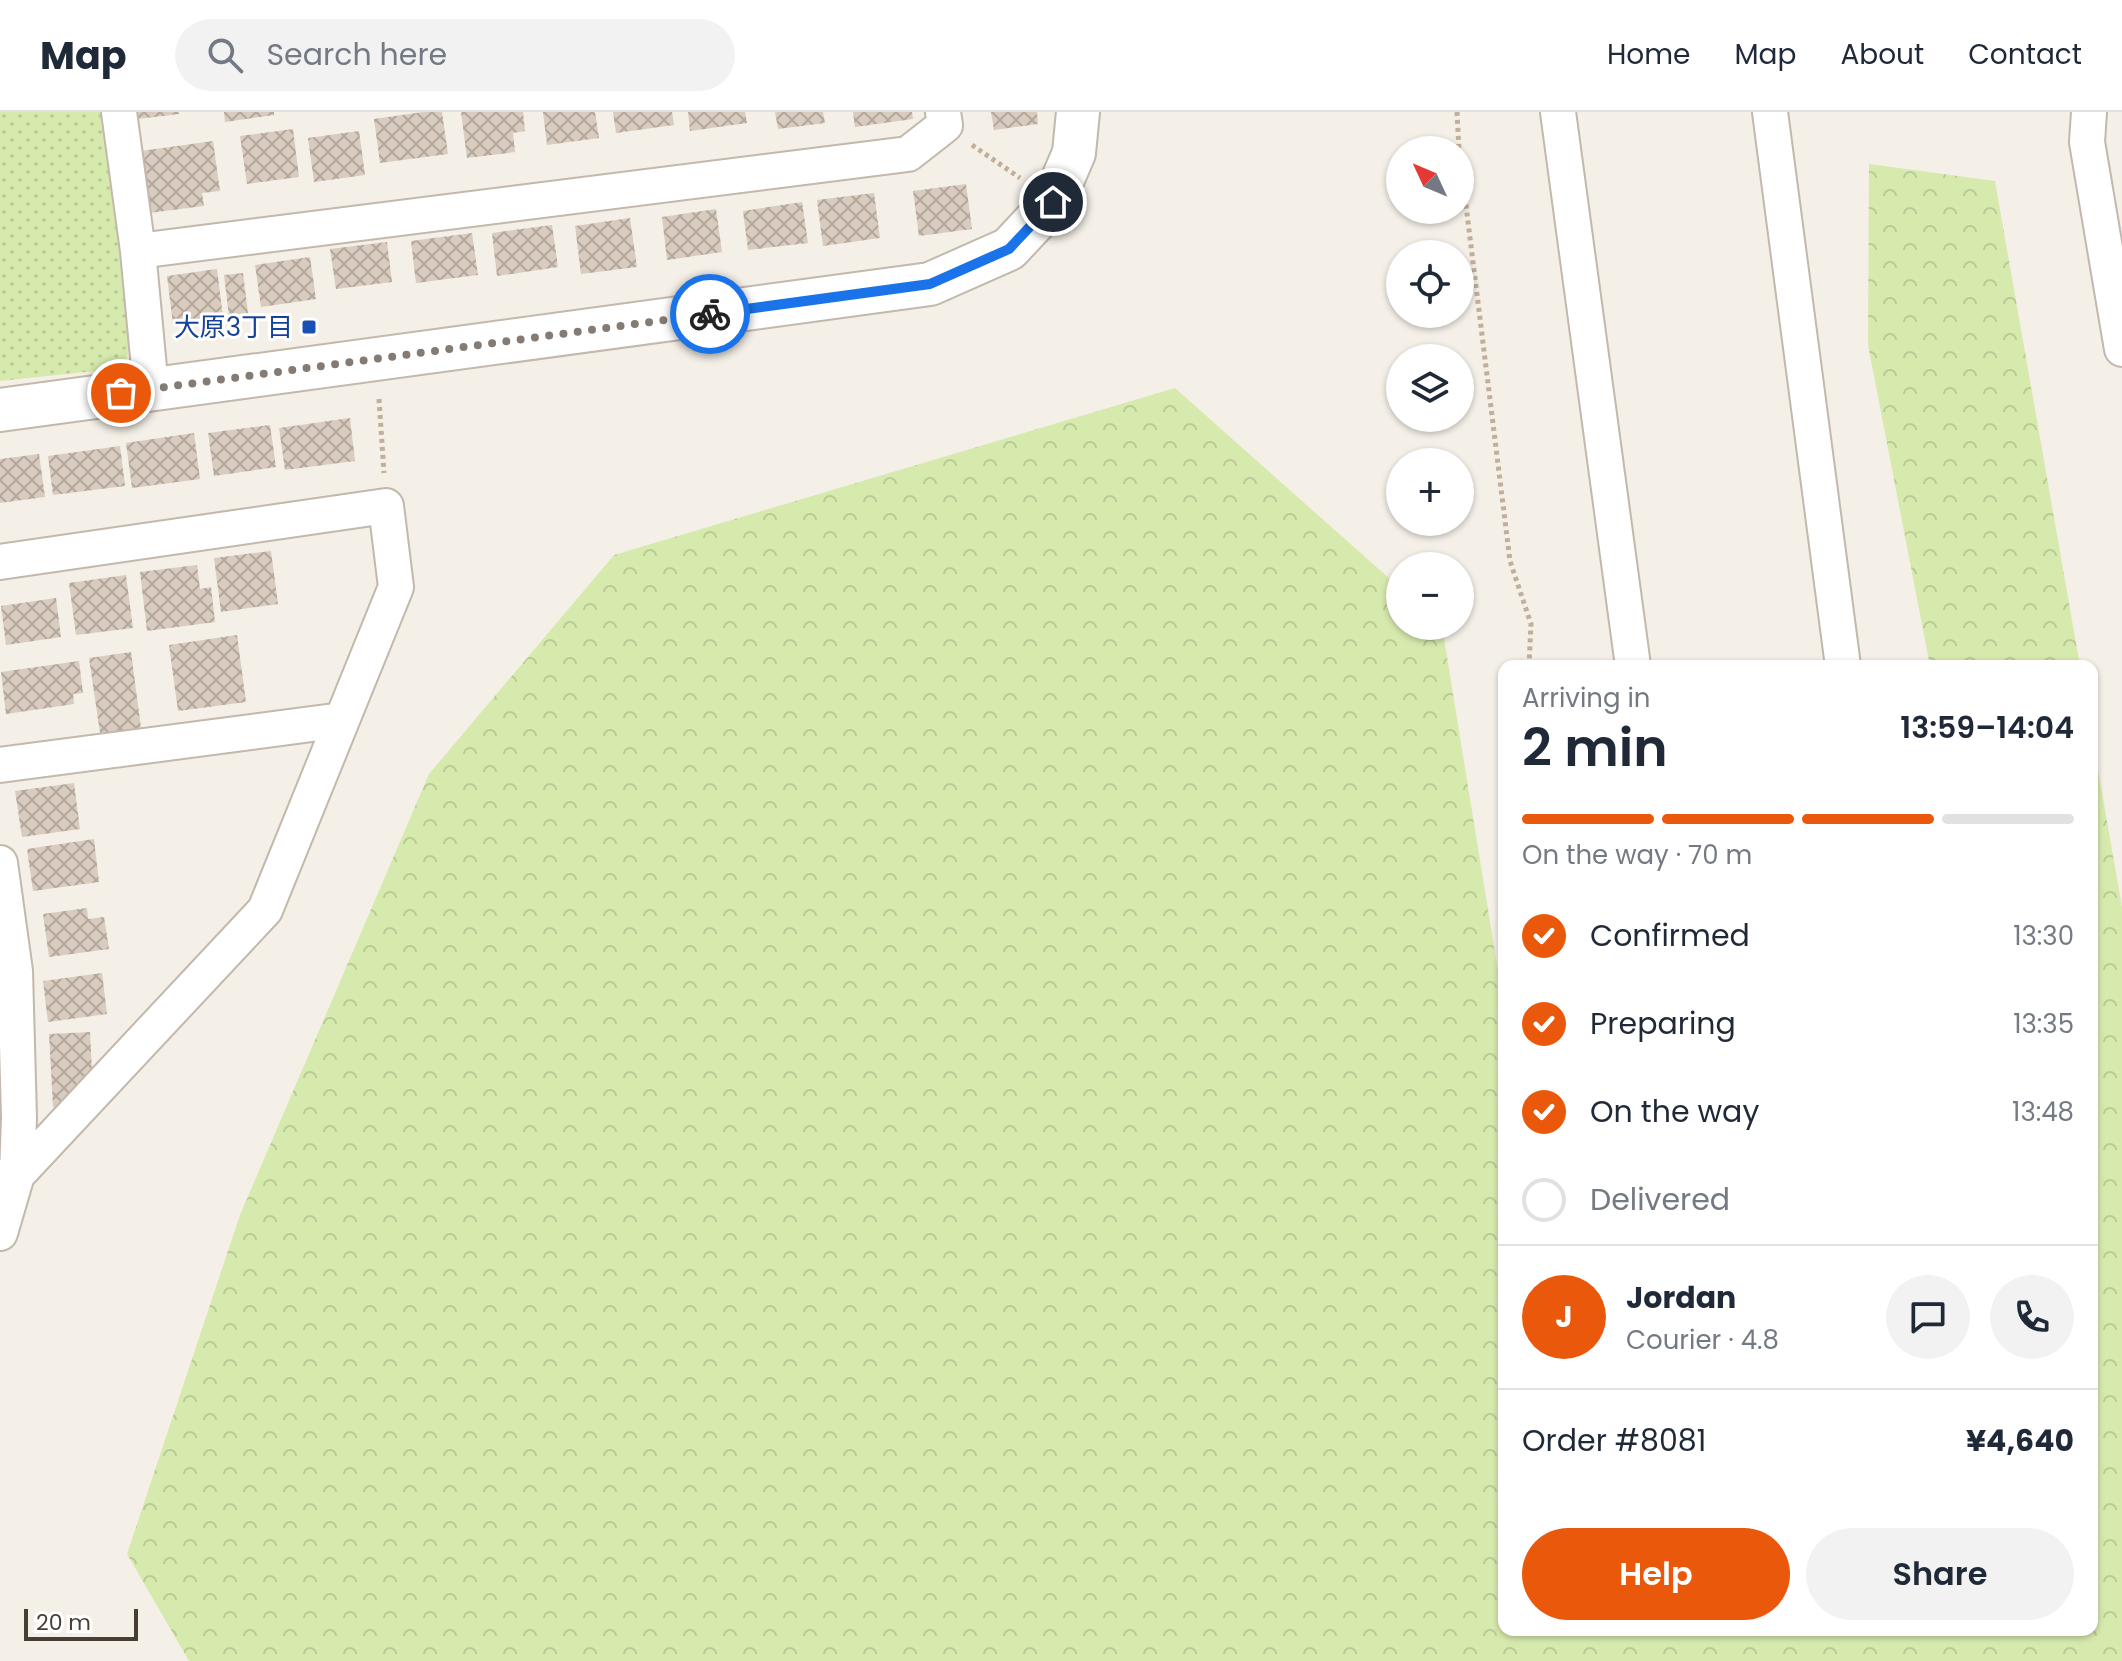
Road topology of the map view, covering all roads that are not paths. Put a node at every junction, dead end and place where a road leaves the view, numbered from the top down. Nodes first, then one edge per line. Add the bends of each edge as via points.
1 (119, 112) edge
2 (1078, 112) edge
3 (1558, 112) edge
4 (1770, 112) edge
5 (2089, 112) edge
6 (944, 119) edge
7 (138, 251) junction
8 (2115, 267) edge
9 (2122, 349) edge
10 (151, 389) junction
11 (0, 410) edge
12 (0, 562) edge
13 (1632, 660) edge
14 (1842, 660) edge
15 (342, 720) junction
16 (0, 765) edge
17 (0, 863) edge
18 (8, 972) edge
19 (9, 1176) edge
20 (0, 1233) edge

1 - 7 street
2 - 10 street via 1074,153 1053,202 1009,249 930,284
3 - 13 street
4 - 14 street
5 - 8 street via 2087,142
6 - 7 street via 908,154
7 - 10 street
8 - 9 street
10 - 11 street
12 - 15 street via 386,506 396,587
15 - 16 street
15 - 19 street via 265,910
17 - 18 street
18 - 19 street via 19,1118
19 - 20 street

